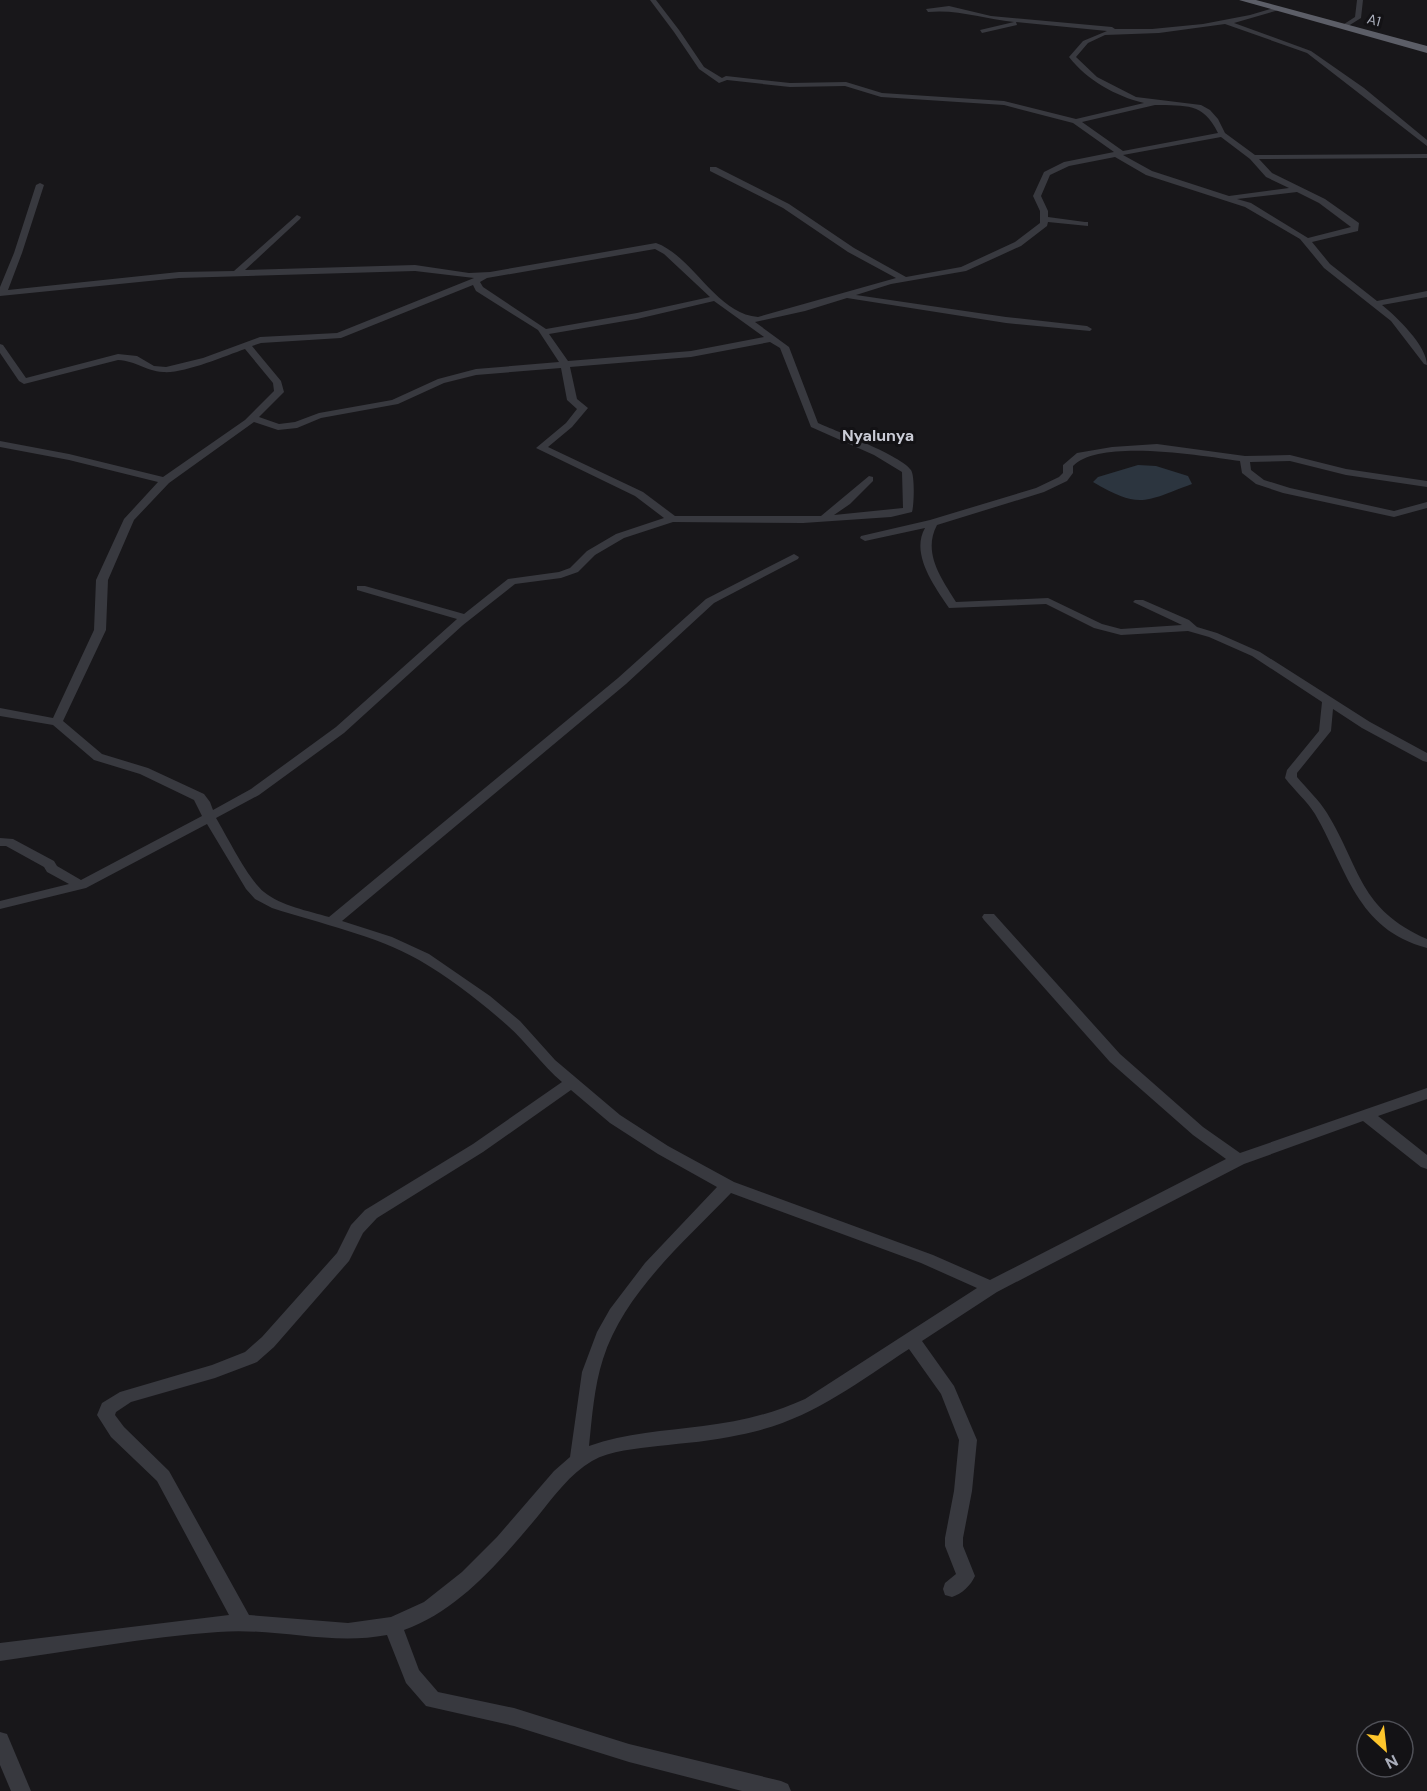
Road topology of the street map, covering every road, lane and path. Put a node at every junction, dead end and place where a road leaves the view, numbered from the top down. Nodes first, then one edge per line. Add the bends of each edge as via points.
1 (653, 0) edge
2 (1244, 0) edge
3 (1360, 0) edge
4 (1275, 5) edge
5 (928, 10) dead end
6 (1032, 21) junction
7 (1223, 21) junction
8 (1343, 27) junction
9 (982, 31) dead end
10 (1132, 32) junction
11 (1427, 50) edge
12 (1161, 102) junction
13 (1076, 121) junction
14 (1222, 134) junction
15 (1427, 144) edge
16 (1118, 153) junction
17 (1427, 156) edge
18 (1253, 157) junction
19 (713, 169) dead end
20 (40, 185) dead end
21 (1298, 189) junction
22 (1230, 198) junction
23 (297, 217) dead end
24 (1046, 219) junction
25 (1085, 224) dead end
26 (1306, 241) junction
27 (237, 273) junction
28 (490, 275) junction
29 (906, 280) junction
30 (475, 281) junction
31 (1, 292) edge
32 (1427, 294) edge
33 (846, 296) junction
34 (716, 298) junction
35 (1374, 303) junction
36 (744, 319) junction
37 (1087, 329) dead end
38 (544, 332) junction
39 (770, 339) junction
40 (0, 346) edge
41 (247, 346) junction
42 (1427, 362) edge
43 (566, 365) junction
44 (252, 418) junction
45 (0, 444) edge
46 (1245, 459) junction
47 (869, 479) dead end
48 (165, 482) junction
49 (1427, 484) edge
50 (1427, 505) edge
51 (901, 513) junction
52 (965, 514) junction
53 (824, 516) junction
54 (672, 519) junction
55 (933, 523) junction
56 (865, 538) dead end
57 (794, 557) dead end
58 (361, 588) dead end
59 (1138, 602) dead end
60 (466, 618) junction
61 (1195, 630) junction
62 (1328, 699) junction
63 (0, 712) edge
64 (57, 722) junction
65 (1427, 758) edge
66 (209, 817) junction
67 (0, 842) edge
68 (81, 885) junction
69 (0, 905) edge
70 (989, 917) dead end
71 (332, 922) junction
72 (1427, 944) edge
73 (572, 1082) junction
74 (1427, 1093) edge
75 (1367, 1116) junction
76 (1238, 1160) junction
77 (1427, 1163) edge
78 (728, 1186) junction
79 (991, 1287) junction
80 (911, 1339) junction
81 (578, 1461) junction
82 (952, 1589) dead end
83 (243, 1622) junction
84 (393, 1626) junction
85 (0, 1652) edge
86 (1, 1746) edge
87 (21, 1791) edge
88 (781, 1791) edge

1 - 13 street via 701,68 722,81 726,78 790,85 854,84 881,95 1004,103
2 - 4 highway, A1 / A1
3 - 8 street via 1356,21
4 - 7 street via 1266,13
4 - 8 highway, A1 / A1
5 - 6 street via 949,8 991,18
6 - 9 street
6 - 10 street
7 - 10 street
7 - 15 street via 1309,52
8 - 11 highway, A1 / A1
10 - 12 street via 1115,31 1089,39 1072,57 1119,91 1144,101
12 - 13 street
12 - 14 street via 1200,106
13 - 16 street
14 - 16 street
14 - 18 street
16 - 22 street via 1149,173
16 - 24 street via 1067,164 1047,174 1037,196
17 - 18 street
18 - 21 street via 1269,175
19 - 29 street via 786,206 851,250
20 - 31 street via 16,264
21 - 22 street
21 - 26 street via 1356,225 1355,229
22 - 26 street
23 - 27 street
24 - 25 street
24 - 29 street via 1030,237 974,265 939,276
26 - 35 street via 1327,266
27 - 28 street via 415,268
27 - 31 street via 167,275
28 - 30 street
28 - 34 street via 656,246
29 - 33 street
30 - 38 street via 479,289
30 - 41 street via 338,336 260,340
32 - 35 street
33 - 36 street via 765,319
33 - 37 street
34 - 36 street
34 - 38 street
35 - 42 street via 1394,320
36 - 39 street
38 - 43 street
39 - 43 street via 706,352
39 - 51 street via 784,347 814,425 906,470 909,508
40 - 41 street via 24,381 118,357 134,358 152,368 171,369
41 - 44 street via 279,388 276,396
43 - 44 street via 476,372 441,381 395,402 319,416 285,428
43 - 54 street via 572,400 583,408 541,448 639,494
44 - 48 street
45 - 48 street
46 - 49 street via 1290,458 1346,472
46 - 50 street via 1246,471 1253,477 1287,491 1394,514
46 - 52 street via 1157,447 1091,452 1077,456 1068,465 1063,479 1052,485
47 - 53 street
48 - 64 street via 122,530 102,580 100,630
51 - 52 street
51 - 53 street
52 - 55 street
53 - 54 street via 803,520
54 - 60 street via 620,536 591,553 574,570 513,581
55 - 56 street
55 - 61 street via 926,532 926,555 953,606 1048,601 1098,626 1120,632
57 - 71 street via 710,601 622,681
58 - 60 street
59 - 61 street
60 - 66 street via 340,730 255,792
61 - 62 street via 1256,654
62 - 65 street
62 - 72 street via 1325,731 1290,773 1291,778 1319,811 1364,901 1407,937
63 - 64 street
64 - 66 street via 98,757 144,771 199,797
66 - 68 street
66 - 71 street via 260,896
67 - 68 street via 8,842 50,864 52,869
68 - 69 street
70 - 76 street via 1115,1058 1198,1131
71 - 73 street via 410,950 444,969 515,1024 550,1065
73 - 78 street via 615,1119
73 - 83 street via 478,1148 371,1214 357,1229 343,1257 251,1357 126,1397 108,1408 110,1425 163,1476
74 - 75 street
75 - 76 street
75 - 77 street
76 - 79 street
78 - 79 street via 905,1250
78 - 81 street via 650,1270 617,1315 595,1359
79 - 80 street
80 - 81 street via 781,1419 610,1446
80 - 82 street via 948,1391 968,1440 954,1538 966,1576
81 - 84 street via 466,1580 429,1609
83 - 84 street via 359,1632
83 - 85 street
84 - 88 street via 412,1679 434,1700 514,1717 629,1754
86 - 87 street

